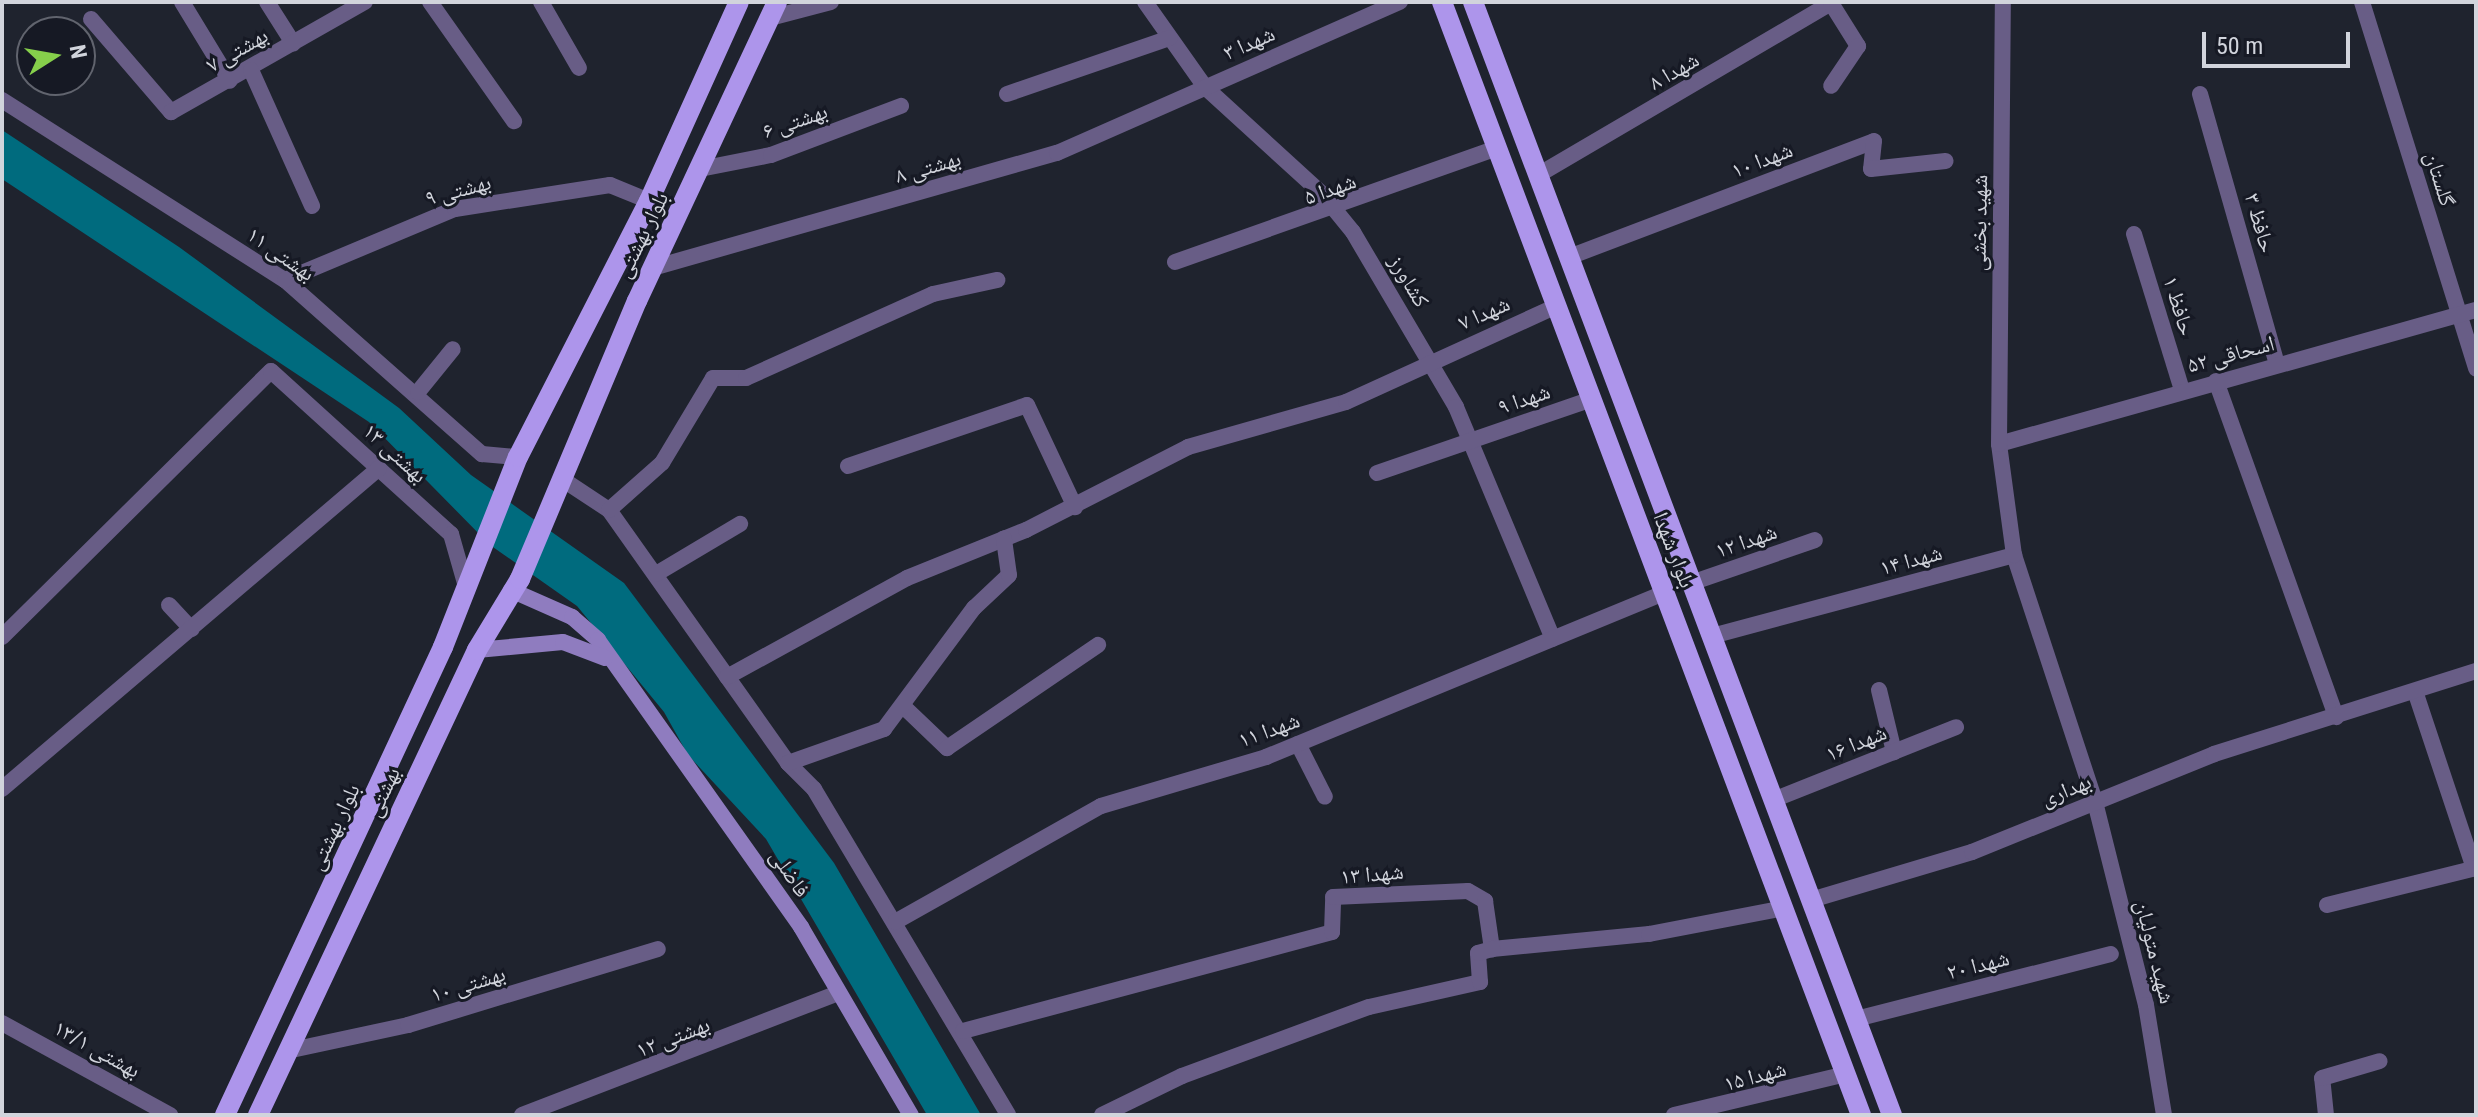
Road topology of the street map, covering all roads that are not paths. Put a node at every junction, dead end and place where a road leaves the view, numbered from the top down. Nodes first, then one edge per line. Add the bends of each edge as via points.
1 (182, 2) edge
2 (267, 2) edge
3 (430, 2) edge
4 (541, 2) edge
5 (739, 2) edge
6 (831, 2) edge
7 (1145, 2) edge
8 (1400, 2) edge
9 (1442, 2) edge
10 (1473, 2) edge
11 (2003, 2) edge
12 (2362, 2) edge
13 (1831, 3) edge
14 (357, 4) edge
15 (774, 10) edge
16 (96, 25) edge
17 (1170, 38) junction
18 (293, 43) junction
19 (579, 68) dead end
20 (251, 70) junction
21 (230, 81) junction
22 (1831, 86) dead end
23 (1205, 87) junction
24 (1007, 94) dead end
25 (2200, 94) dead end
26 (2, 100) edge
27 (901, 106) dead end
28 (514, 121) dead end
29 (1497, 148) junction
30 (1946, 161) dead end
31 (700, 169) junction
32 (1538, 175) junction
33 (649, 201) junction
34 (312, 206) dead end
35 (1336, 211) junction
36 (2134, 234) dead end
37 (1569, 257) junction
38 (1175, 262) dead end
39 (656, 267) junction
40 (285, 280) junction
41 (997, 280) dead end
42 (606, 290) junction
43 (637, 301) junction
44 (1557, 306) junction
45 (2468, 312) edge
46 (589, 322) junction
47 (621, 340) junction
48 (453, 349) dead end
49 (1430, 361) junction
50 (2277, 364) junction
51 (2476, 369) edge
52 (2216, 381) junction
53 (2182, 390) junction
54 (418, 392) junction
55 (1592, 399) junction
56 (1470, 441) junction
57 (1999, 444) junction
58 (515, 464) junction
59 (848, 466) dead end
60 (379, 468) junction
61 (1377, 473) dead end
62 (558, 486) junction
63 (1075, 507) junction
64 (609, 510) junction
65 (740, 524) dead end
66 (1004, 538) junction
67 (1815, 540) dead end
68 (2014, 555) junction
69 (656, 574) junction
70 (465, 583) junction
71 (1691, 583) junction
72 (516, 584) junction
73 (1664, 593) junction
74 (169, 605) dead end
75 (191, 629) junction
76 (1712, 636) junction
77 (2, 637) edge
78 (1553, 639) junction
79 (1098, 645) dead end
80 (477, 650) junction
81 (616, 666) junction
82 (2476, 671) edge
83 (727, 677) junction
84 (1879, 690) dead end
85 (2415, 691) junction
86 (903, 706) junction
87 (2336, 717) junction
88 (1956, 727) dead end
89 (1298, 744) junction
90 (1894, 752) junction
91 (788, 763) junction
92 (2, 789) edge
93 (1325, 797) dead end
94 (1773, 800) junction
95 (2095, 802) junction
96 (2475, 868) edge
97 (1811, 900) junction
98 (2327, 905) dead end
99 (1784, 908) junction
100 (895, 922) junction
101 (658, 949) dead end
102 (1492, 949) junction
103 (2111, 954) dead end
104 (838, 993) junction
105 (1856, 1019) junction
106 (5, 1026) edge
107 (963, 1031) junction
108 (287, 1051) junction
109 (2380, 1061) dead end
110 (1846, 1074) junction
111 (170, 1115) edge
112 (225, 1115) edge
113 (258, 1115) edge
114 (522, 1115) edge
115 (911, 1115) edge
116 (1008, 1115) edge
117 (1102, 1115) edge
118 (1674, 1115) edge
119 (1861, 1115) edge
120 (1892, 1115) edge
121 (2164, 1115) edge
122 (2326, 1115) edge

1 - 21 street
2 - 18 street
3 - 28 street
4 - 19 street
5 - 33 main road, بلوار بهشتی
6 - 15 street
7 - 17 street, کشاورز
8 - 23 street, شهدا ۳
9 - 29 main road, بلوار شهدا
10 - 32 main road, بلوار شهدا
11 - 57 street, شهید بخشی
12 - 45 street, گلستان
13 - 22 street via 1858,46
13 - 32 street, شهدا ۸
14 - 18 street, بهشتی ۷
15 - 31 main road, بلوار بهشتی
16 - 21 street, بهشتی ۷ via 171,112
17 - 23 street, کشاورز
17 - 24 street
18 - 20 street, بهشتی ۷
20 - 21 street, بهشتی ۷
20 - 34 street
23 - 35 street, کشاورز
23 - 39 street, بهشتی ۸ via 1057,153
25 - 50 street, حافظ ۳
26 - 40 street, بهشتی ۱۱
27 - 31 street, بهشتی ۶ via 771,155
29 - 35 street, شهدا ۵
29 - 44 main road, بلوار شهدا
30 - 37 street, شهدا ۱۰ via 1871,169 1874,141
31 - 39 main road, بلوار بهشتی
32 - 37 main road, بلوار شهدا
33 - 40 street, بهشتی ۹ via 610,185 455,209
33 - 42 main road, بلوار بهشتی
35 - 38 street, شهدا ۵
35 - 49 street, کشاورز
36 - 53 street, حافظ ۱
37 - 71 main road, بلوار شهدا
39 - 43 main road, بلوار بهشتی
40 - 54 street, بهشتی ۱۱
41 - 64 street via 933,294 746,378 713,378 662,463
42 - 43 main road
42 - 46 main road, بلوار بهشتی
43 - 47 main road, بلوار بهشتی
44 - 49 street, شهدا ۷
44 - 55 main road, بلوار شهدا
45 - 50 street, اسحاقی ۵۲
45 - 51 street, گلستان
46 - 47 main road
46 - 58 main road, بلوار بهشتی
47 - 62 main road, بلوار بهشتی
48 - 54 street
49 - 56 street, کشاورز
49 - 63 street, شهدا ۷ via 1346,402 1220,433
50 - 52 street, اسحاقی ۵۲
52 - 53 street, اسحاقی ۵۲
52 - 87 street
53 - 57 street, اسحاقی ۵۲
54 - 58 street, بهشتی ۱۱ via 482,454
55 - 56 street, شهدا ۹
55 - 73 main road, بلوار شهدا
56 - 61 street, شهدا ۹
56 - 78 street, کشاورز
57 - 68 street
58 - 70 main road, بلوار بهشتی
59 - 63 street via 1027,405
60 - 70 street, بهشتی ۱۳ via 451,534
60 - 75 street
60 - 77 street, بهشتی ۱۳ via 271,371
62 - 64 street
62 - 72 main road, بهشتی
63 - 66 street, شهدا ۷
64 - 69 street
65 - 69 street
66 - 83 street, شهدا ۷ via 907,578
66 - 86 street via 1009,575 974,608
67 - 71 street, شهدا ۱۲
68 - 76 street, شهدا ۱۴
68 - 95 street, شهید متولیان
69 - 83 street
70 - 112 main road, بلوار بهشتی via 437,662
71 - 76 main road, بلوار شهدا
72 - 80 main road, بهشتی
72 - 81 main road, فاضلی via 572,617
73 - 78 street, شهدا ۱۱
73 - 99 main road, بلوار شهدا
74 - 75 street
75 - 92 street
76 - 94 main road, بلوار شهدا
78 - 89 street, شهدا ۱۱
79 - 86 street via 947,748
80 - 81 main road, فاضلی via 563,642 590,647
80 - 108 main road, بهشتی
81 - 104 main road, فاضلی via 701,778
82 - 85 street, بهداری
83 - 91 street
84 - 90 street
85 - 87 street, بهداری
85 - 96 street
86 - 91 street via 863,742
87 - 95 street, بهداری via 2214,754
88 - 90 street, شهدا ۱۶
89 - 93 street
89 - 100 street, شهدا ۱۱ via 1101,806
90 - 94 street, شهدا ۱۶
91 - 100 street via 814,789
94 - 97 main road, بلوار شهدا
95 - 97 street, بهداری via 1972,852
95 - 121 street, شهید متولیان via 2146,1005
96 - 98 street
97 - 105 main road, بلوار شهدا
99 - 102 street via 1649,934
99 - 110 main road, بلوار شهدا
100 - 107 street
101 - 108 street, بهشتی ۱۰ via 408,1025
102 - 107 street, شهدا ۱۳ via 1485,901 1468,891 1333,897 1332,932
102 - 117 street via 1478,953 1480,982 1347,1015 1182,1076
103 - 105 street, شهدا ۲۰
104 - 114 street, بهشتی ۱۲
104 - 115 main road, فاضلی
105 - 120 main road, بلوار شهدا
106 - 111 street, بهشتی ۱۳/۱
107 - 116 street
108 - 113 main road, بهشتی
109 - 122 street via 2322,1078
110 - 118 street, شهدا ۱۵
110 - 119 main road, بلوار شهدا

